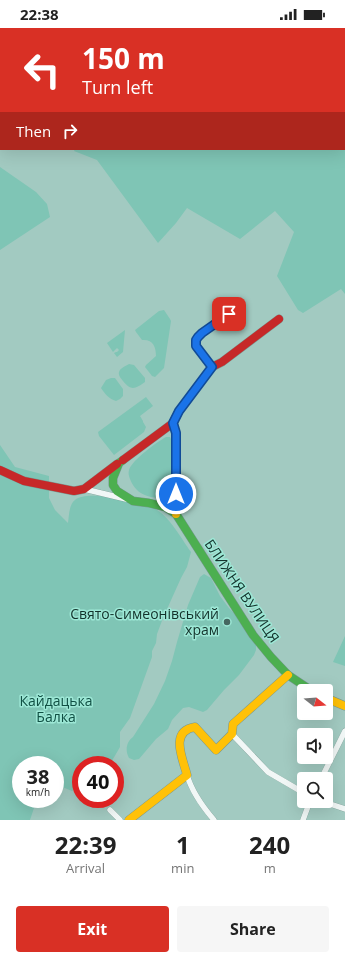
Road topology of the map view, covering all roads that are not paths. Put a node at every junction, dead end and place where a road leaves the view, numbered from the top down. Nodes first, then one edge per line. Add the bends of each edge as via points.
1 (225, 308) dead end
2 (279, 319) dead end
3 (212, 367) junction
4 (173, 423) junction
5 (119, 463) junction
6 (0, 470) edge
7 (84, 489) junction
8 (133, 501) junction
9 (176, 514) junction
10 (288, 674) junction
11 (302, 684) edge
12 (333, 701) edge
13 (345, 706) edge
14 (345, 731) edge
15 (232, 734) junction
16 (324, 772) edge
17 (187, 774) junction
18 (297, 789) edge
19 (333, 805) edge
20 (307, 808) edge
21 (345, 809) edge
22 (110, 810) dead end
23 (120, 820) edge
24 (129, 820) edge
25 (214, 820) edge
26 (303, 820) edge

1 - 3 street via 229,314 196,340 196,346
2 - 3 street
3 - 4 street
4 - 5 street
4 - 9 street via 176,433
5 - 7 street
5 - 8 street, БЛИЖНЯ ВУЛИЦЯ via 113,485 120,494
6 - 7 street via 24,481 74,491
7 - 8 street, БЛИЖНЯ ВУЛИЦЯ
8 - 9 street, БЛИЖНЯ ВУЛИЦЯ via 157,504
9 - 10 street, БЛИЖНЯ ВУЛИЦЯ via 253,635
10 - 11 street, БЛИЖНЯ ВУЛИЦЯ
10 - 15 street via 233,724
12 - 13 street
14 - 16 street
15 - 17 street via 216,750 195,727 187,729 178,744
15 - 18 street via 268,772
17 - 24 street
17 - 25 street via 200,803
19 - 21 street
20 - 26 street
22 - 23 street

